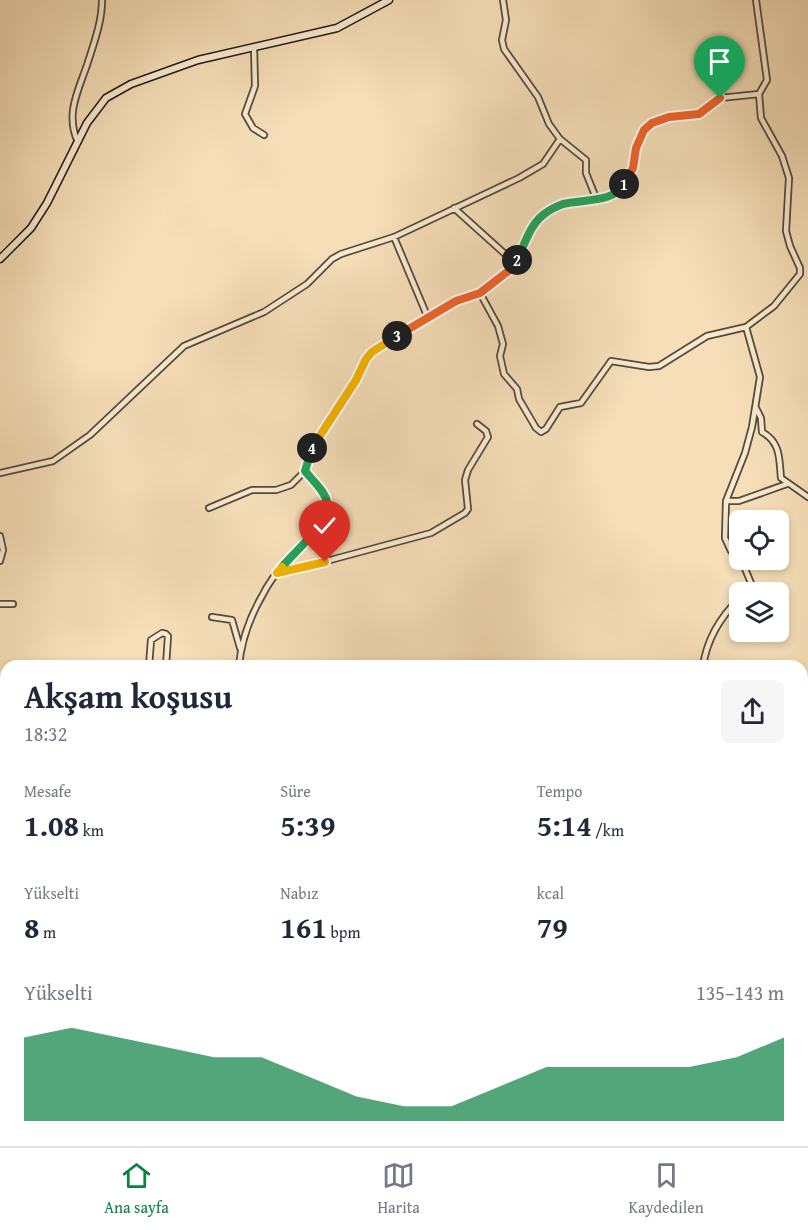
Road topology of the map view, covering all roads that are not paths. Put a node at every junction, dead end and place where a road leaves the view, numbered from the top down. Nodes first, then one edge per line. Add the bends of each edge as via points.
1 (102, 0) edge
2 (389, 0) edge
3 (503, 0) edge
4 (756, 0) edge
5 (254, 47) junction
6 (759, 94) junction
7 (264, 135) dead end
8 (560, 139) junction
9 (78, 142) junction
10 (596, 198) junction
11 (454, 208) junction
12 (394, 237) junction
13 (0, 259) edge
14 (515, 263) junction
15 (480, 293) junction
16 (428, 318) junction
17 (747, 327) junction
18 (756, 408) junction
19 (477, 424) dead end
20 (305, 471) junction
21 (0, 473) edge
22 (788, 484) junction
23 (808, 497) edge
24 (726, 501) junction
25 (209, 508) dead end
26 (0, 536) edge
27 (1, 550) edge
28 (0, 561) edge
29 (277, 573) junction
30 (751, 582) edge
31 (0, 604) edge
32 (14, 604) dead end
33 (729, 611) edge
34 (212, 617) dead end
35 (240, 648) junction
36 (149, 660) edge
37 (166, 660) edge
38 (239, 660) edge
39 (704, 660) edge

1 - 9 street via 96,38 73,106 72,123
2 - 5 street via 337,28
3 - 8 street via 504,49 538,97
4 - 6 street via 767,80
5 - 7 street via 255,86 245,114 253,128
5 - 9 street via 198,60 131,84 106,98
6 - 10 street via 720,98 699,114 675,115 652,123 639,139 633,168 620,191
6 - 17 street via 761,118 789,178 786,231 800,274 774,306
8 - 10 street via 586,160 586,173
8 - 11 street via 543,164
9 - 13 street via 31,228
10 - 14 street via 561,204 541,216
11 - 12 street
11 - 14 street
12 - 16 street
12 - 21 street via 341,254 307,284 264,312 184,346 90,435 53,461
14 - 15 street
15 - 16 street via 456,301
15 - 17 street via 498,326 504,374 541,432 560,407 581,403 611,361 659,366 707,336
16 - 20 street via 366,359 314,443
17 - 18 street via 760,377
18 - 22 street via 762,432 774,441 781,478
18 - 24 street via 745,453
19 - 29 street via 488,437 468,470 465,513 431,533
20 - 25 street via 284,489 252,490
20 - 29 street via 323,493 326,514
22 - 23 street
22 - 24 street via 739,501
24 - 30 street via 725,538
26 - 27 street
27 - 28 street
29 - 35 street via 262,596
31 - 32 street
33 - 39 street via 709,638
34 - 35 street via 232,620
35 - 38 street
36 - 37 street via 151,640 166,633

